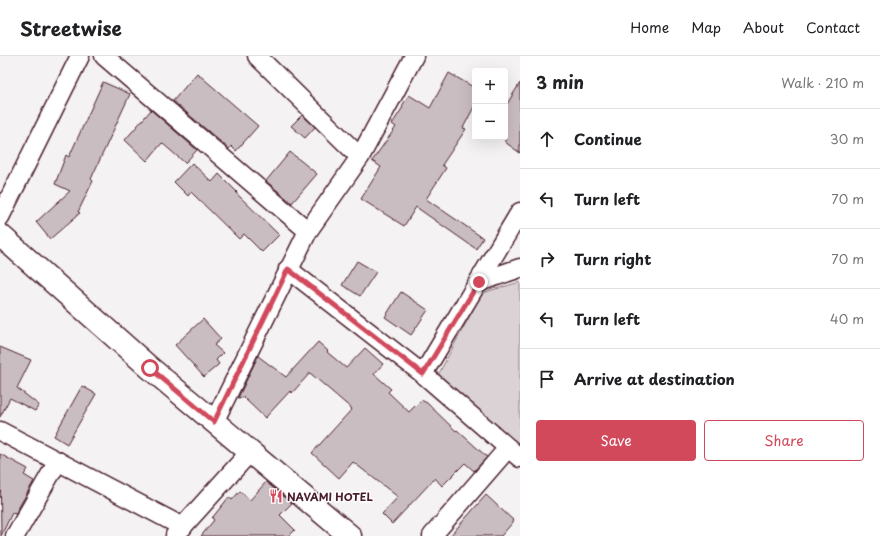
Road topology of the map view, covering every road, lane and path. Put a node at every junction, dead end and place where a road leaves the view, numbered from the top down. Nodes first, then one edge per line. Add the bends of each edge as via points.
1 (80, 56) edge
2 (104, 56) edge
3 (257, 56) edge
4 (414, 56) edge
5 (360, 157) junction
6 (520, 212) edge
7 (0, 217) edge
8 (308, 231) junction
9 (0, 235) edge
10 (520, 268) edge
11 (288, 269) junction
12 (479, 282) junction
13 (423, 374) junction
14 (214, 422) junction
15 (0, 431) edge
16 (250, 452) junction
17 (514, 453) edge
18 (58, 461) junction
19 (178, 531) edge
20 (15, 536) edge
21 (350, 536) edge
22 (432, 536) edge

1 - 7 street
2 - 8 street
3 - 5 street
4 - 5 street
5 - 8 street
6 - 12 street
8 - 11 street
9 - 14 main road
10 - 12 street
11 - 13 street
11 - 14 street
12 - 13 street
13 - 17 street
14 - 16 main road
15 - 18 street
16 - 19 street
16 - 21 main road
17 - 22 street
18 - 19 street
18 - 20 street

